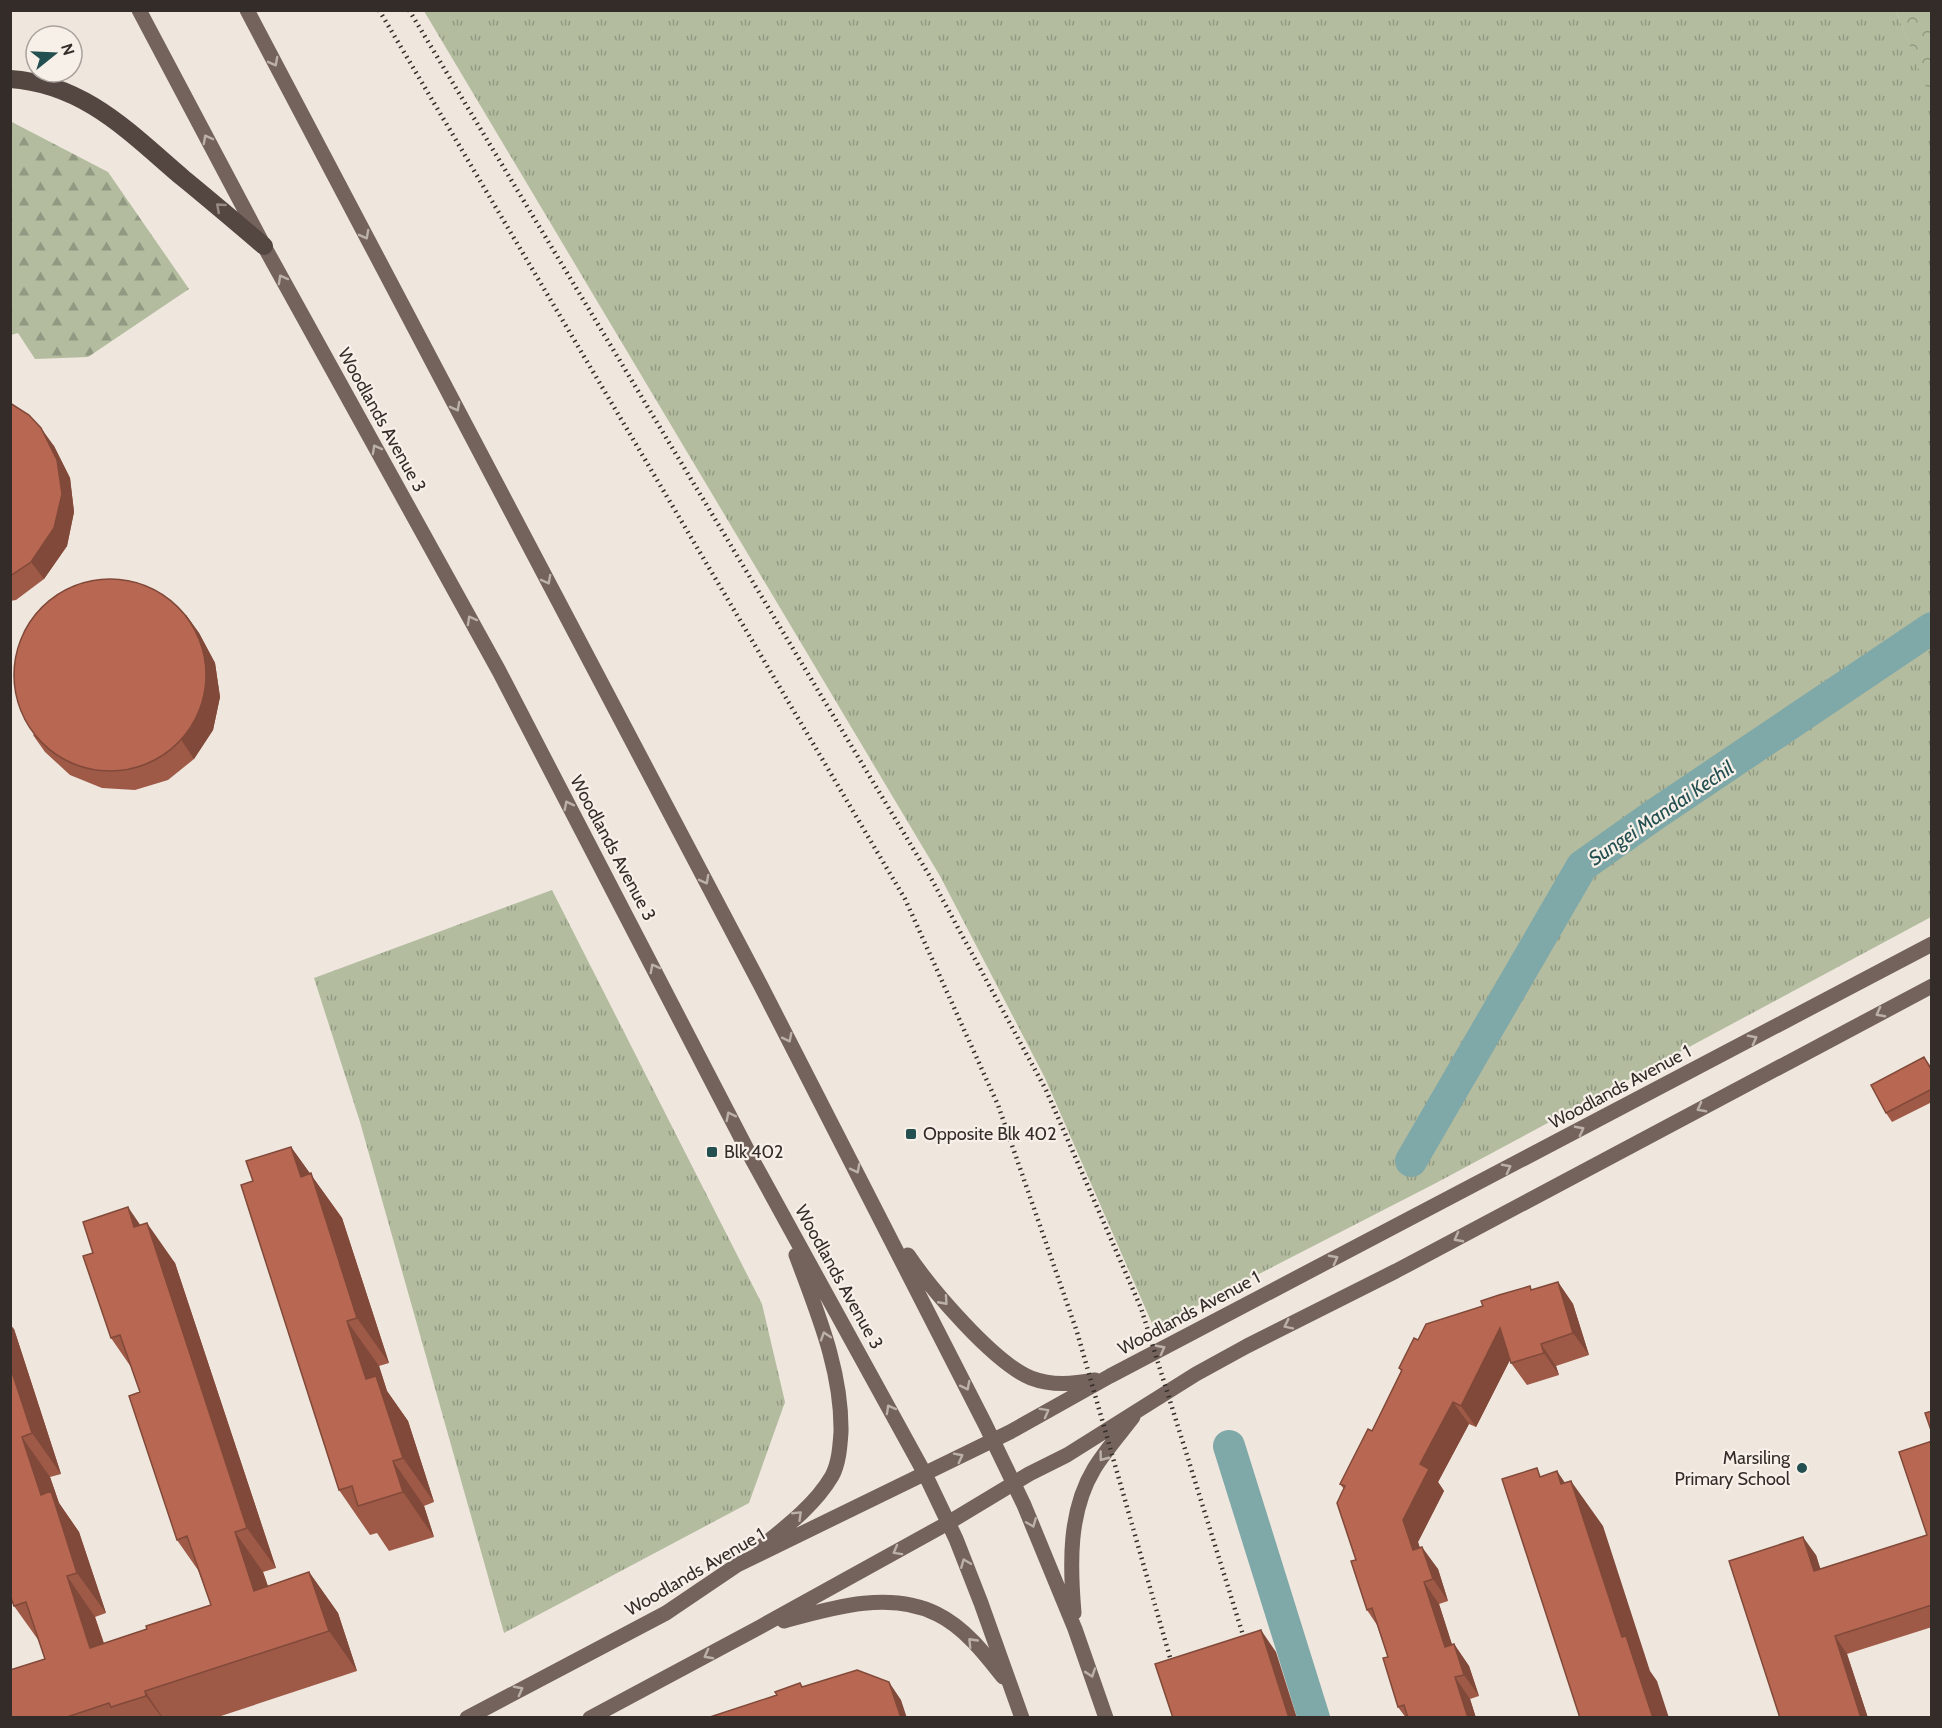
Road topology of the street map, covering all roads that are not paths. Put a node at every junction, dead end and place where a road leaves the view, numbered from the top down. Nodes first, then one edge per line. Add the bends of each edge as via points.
1 (139, 10) edge
2 (247, 10) edge
3 (10, 79) edge
4 (264, 246) junction
5 (1932, 944) edge
6 (1932, 986) edge
7 (873, 1202) junction
8 (777, 1205) junction
9 (1110, 1376) junction
10 (1138, 1410) junction
11 (993, 1440) junction
12 (925, 1474) junction
13 (1014, 1483) junction
14 (948, 1523) junction
15 (737, 1566) junction
16 (760, 1627) junction
17 (1075, 1629) junction
18 (1010, 1687) junction
19 (467, 1718) edge
20 (590, 1718) edge
21 (1022, 1718) edge
22 (1106, 1718) edge

4 -> 1 main road, Woodlands Avenue 3
2 -> 7 main road
4 -> 3 highway via 135,135 86,100
8 -> 4 main road, Woodlands Avenue 3 via 499,671
9 -> 5 main road, Woodlands Avenue 1
6 -> 10 main road via 1247,1346
7 -> 9 main road via 939,1296 989,1347 1022,1373 1066,1384
7 -> 11 main road
12 -> 8 main road, Woodlands Avenue 3
15 -> 8 main road via 778,1534 819,1494 838,1461 838,1384
11 -> 9 main road, Woodlands Avenue 1
10 - 13 main road
10 -> 17 main road via 1094,1469 1074,1522
12 -> 11 main road, Woodlands Avenue 1
11 - 13 main road
12 - 14 main road, Woodlands Avenue 3
12 - 15 main road, Woodlands Avenue 1
13 - 14 main road
13 -> 17 main road
14 -> 16 main road
18 -> 14 main road, Woodlands Avenue 3
19 -> 15 main road, Woodlands Avenue 1 via 666,1613
18 -> 16 main road via 958,1628 920,1607 864,1604
16 -> 20 main road
17 -> 22 main road
18 - 21 main road, Woodlands Avenue 3

